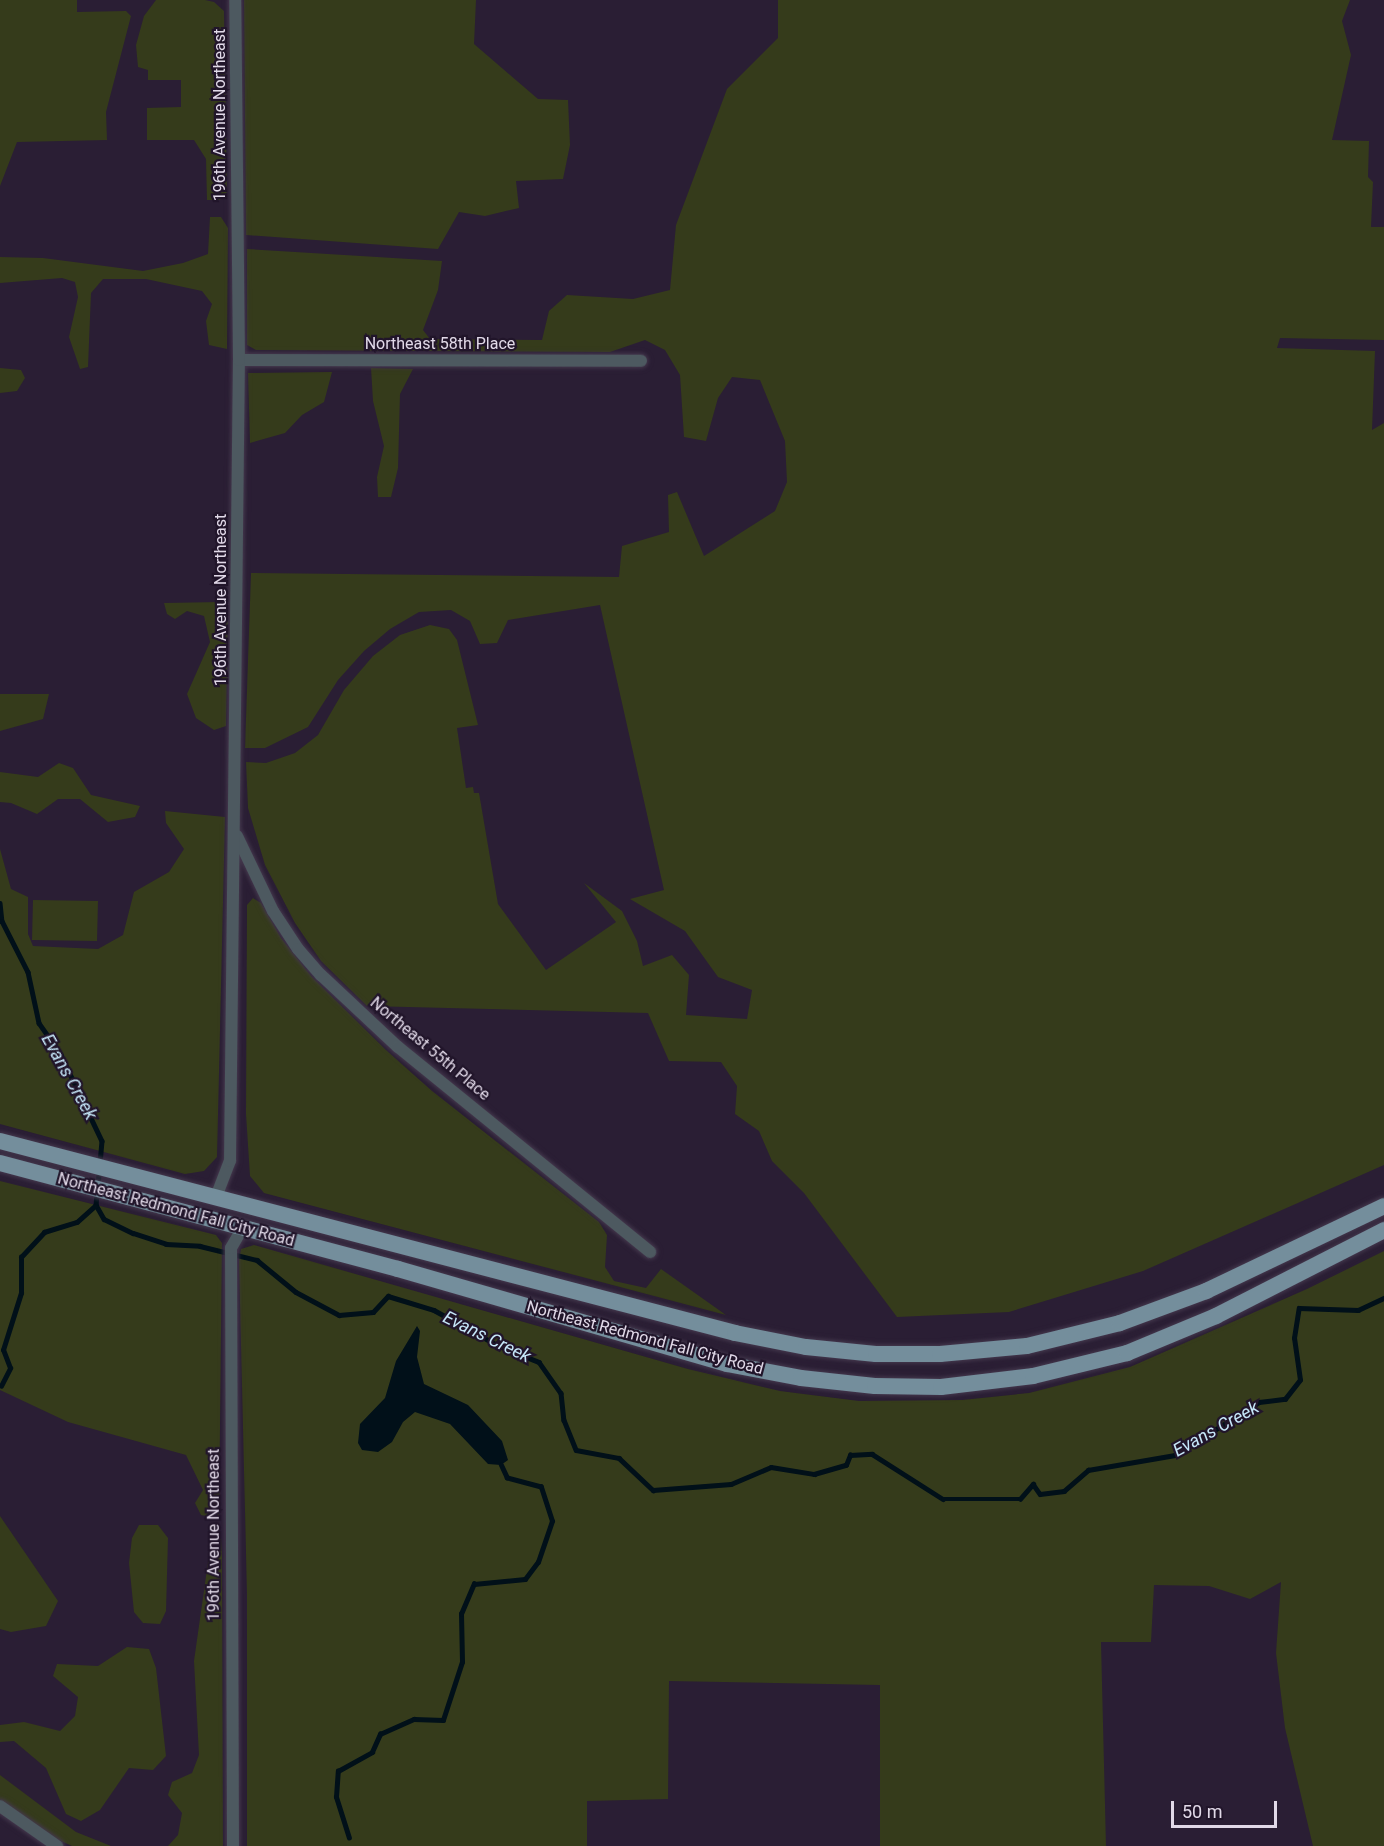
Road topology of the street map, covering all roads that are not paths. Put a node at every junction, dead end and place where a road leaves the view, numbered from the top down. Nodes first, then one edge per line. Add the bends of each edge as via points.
1 (235, 0) edge
2 (239, 360) junction
3 (641, 361) dead end
4 (236, 832) junction
5 (0, 1141) edge
6 (0, 1163) edge
7 (216, 1197) junction
8 (1384, 1206) edge
9 (182, 1210) junction
10 (270, 1213) junction
11 (243, 1227) junction
12 (1384, 1230) edge
13 (650, 1252) dead end
14 (0, 1806) edge
15 (57, 1846) edge
16 (233, 1846) edge

1 - 2 street, 196th Avenue Northeast
2 - 3 street, Northeast 58th Place
2 - 4 street, 196th Avenue Northeast
4 - 7 street, 196th Avenue Northeast via 230,1161
4 - 13 street, Northeast 55th Place via 273,911 321,975 398,1047
5 - 7 main road, Northeast Redmond Fall City Road
6 - 9 main road, Northeast Redmond Fall City Road
7 - 9 main road
7 - 10 main road, Northeast Redmond Fall City Road
8 - 10 main road, Northeast Redmond Fall City Road via 1206,1291 1120,1323 1027,1346 940,1354 876,1354 806,1347 735,1333
9 - 11 main road, Northeast Redmond Fall City Road
10 - 11 main road
11 - 12 main road, Northeast Redmond Fall City Road via 727,1364 875,1386 941,1387 1033,1376 1127,1353 1216,1316
11 - 16 street, 196th Avenue Northeast via 231,1248
14 - 15 street

